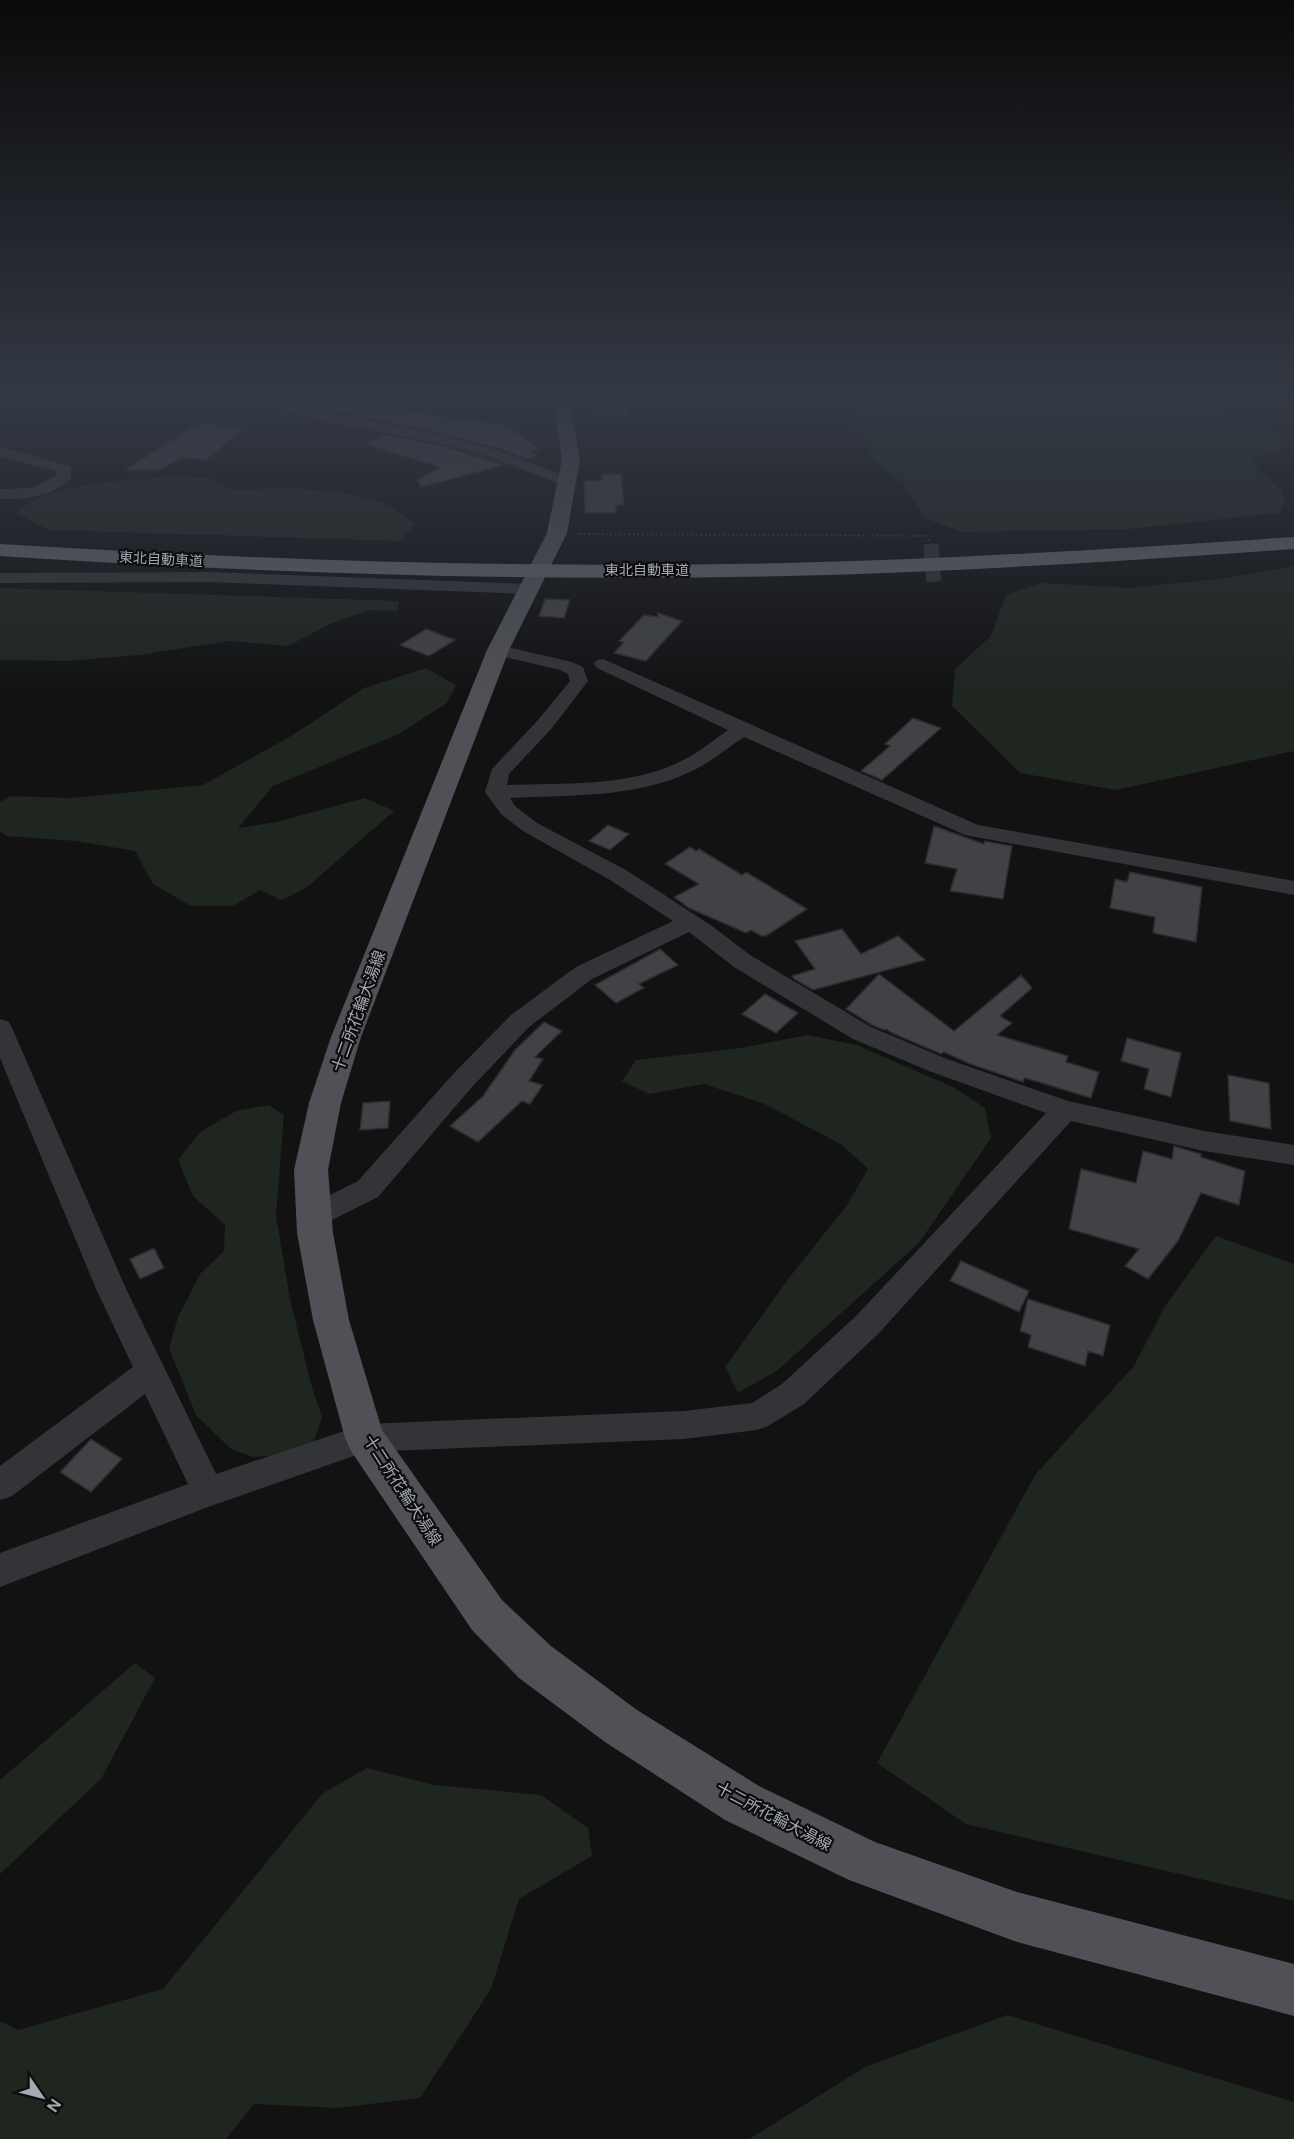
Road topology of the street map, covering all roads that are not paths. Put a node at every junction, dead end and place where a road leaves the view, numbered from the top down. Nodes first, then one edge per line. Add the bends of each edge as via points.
1 (563, 496) edge
2 (1294, 531) edge
3 (0, 538) edge
4 (1294, 543) edge
5 (0, 550) edge
6 (501, 563) junction
7 (576, 564) junction
8 (0, 578) edge
9 (527, 589) junction
10 (498, 650) junction
11 (567, 698) junction
12 (742, 729) junction
13 (495, 792) junction
14 (1294, 888) edge
15 (691, 922) junction
16 (0, 1028) edge
17 (1065, 1110) junction
18 (1294, 1155) edge
19 (314, 1216) junction
20 (150, 1372) junction
21 (365, 1438) junction
22 (0, 1485) edge
23 (207, 1492) junction
24 (0, 1570) edge
25 (1294, 1990) edge

1 - 9 main road, 十二所花輪大湯線 via 557,533
2 - 7 highway, 東北自動車道 via 1061,547
3 - 6 highway, 東北自動車道
4 - 7 highway, 東北自動車道 via 896,566
5 - 6 highway, 東北自動車道 via 294,564
6 - 7 highway, 東北自動車道
8 - 9 street via 208,577
9 - 10 main road, 十二所花輪大湯線
10 - 11 street via 576,671 579,681
10 - 19 main road, 十二所花輪大湯線 via 346,1037 325,1103 311,1170
11 - 12 street via 583,694 604,677
11 - 13 street via 499,773
12 - 13 street via 677,771 644,780 595,787
12 - 14 street via 974,830
13 - 15 street via 508,810 530,827 618,875
15 - 17 street via 742,962 862,1033
15 - 19 street via 584,972 520,1021 368,1189
16 - 20 street
17 - 18 street via 1204,1141
17 - 21 street via 868,1324 793,1394 757,1416 684,1425
19 - 21 main road, 十二所花輪大湯線 via 332,1320
20 - 22 street
20 - 23 street
21 - 23 street
21 - 25 main road, 十二所花輪大湯線 via 487,1615 535,1662 621,1726 742,1803 866,1863 1017,1917
23 - 24 street

